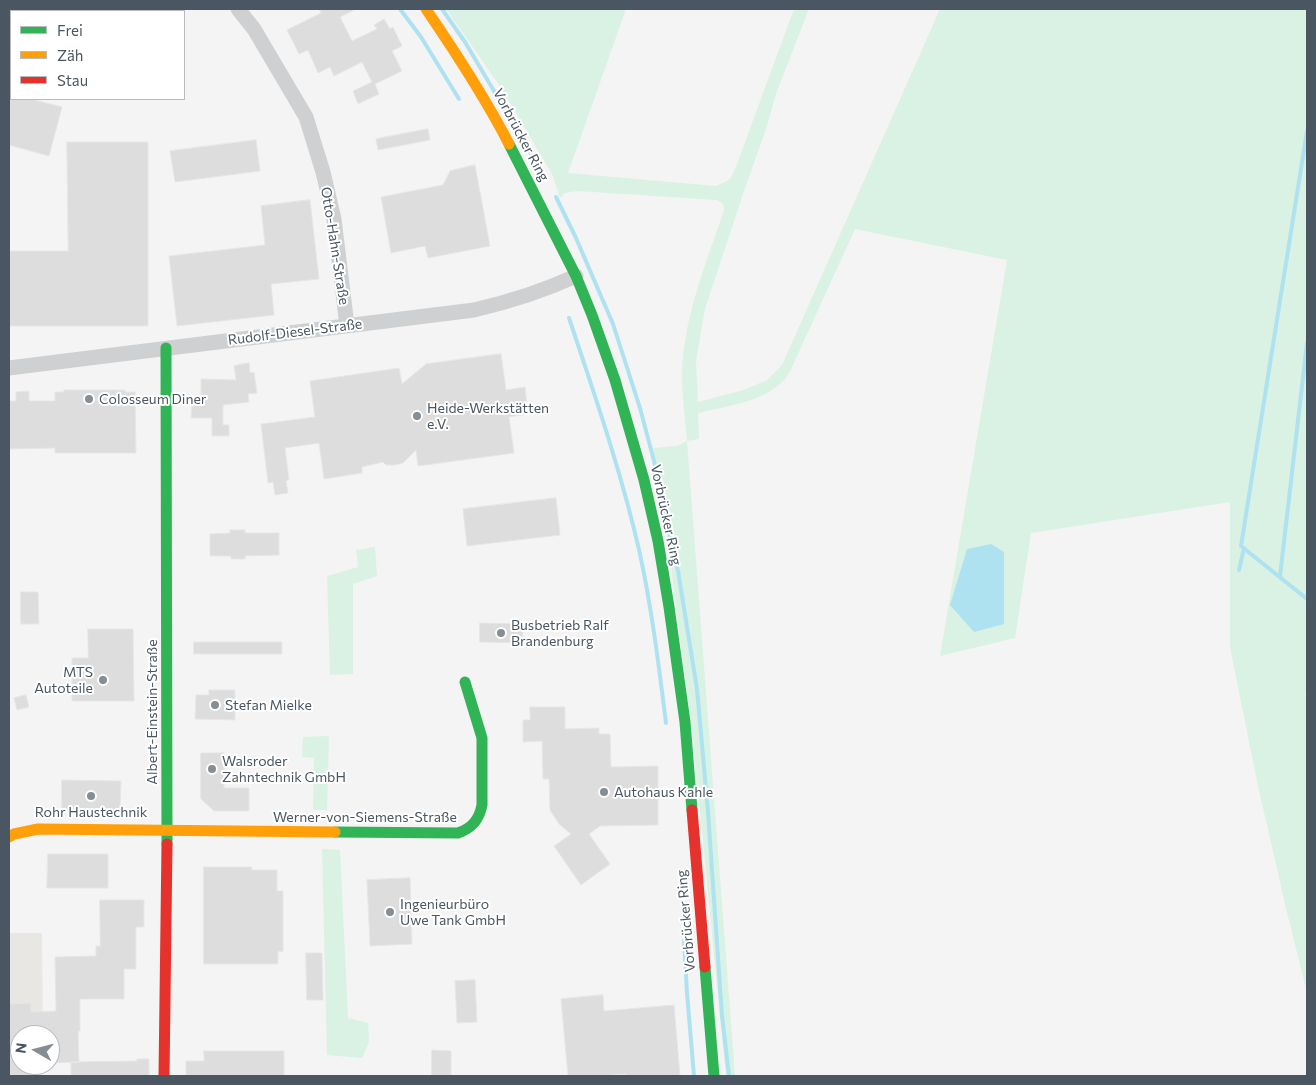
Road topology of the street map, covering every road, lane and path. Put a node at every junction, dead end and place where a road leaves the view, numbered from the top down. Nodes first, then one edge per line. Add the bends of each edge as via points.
1 (238, 9) edge
2 (426, 9) edge
3 (576, 276) junction
4 (347, 326) junction
5 (166, 348) junction
6 (9, 368) edge
7 (465, 682) dead end
8 (167, 831) junction
9 (9, 837) edge
10 (164, 1076) edge
11 (714, 1076) edge

1 - 4 street, Otto-Hahn-Straße via 254,29 306,117 334,219
2 - 3 street, Vorbrücker Ring via 494,114
3 - 4 street, Rudolf-Diesel-Straße via 491,306
3 - 11 street, Vorbrücker Ring via 615,380 644,480 668,598 684,722
4 - 5 street, Rudolf-Diesel-Straße
5 - 6 street, Rudolf-Diesel-Straße
5 - 8 street, Albert-Einstein-Straße
7 - 8 street, Werner-von-Siemens-Straße via 482,738 482,805 477,820 466,831 458,834
8 - 9 street via 38,829
8 - 10 street, Albert-Einstein-Straße

